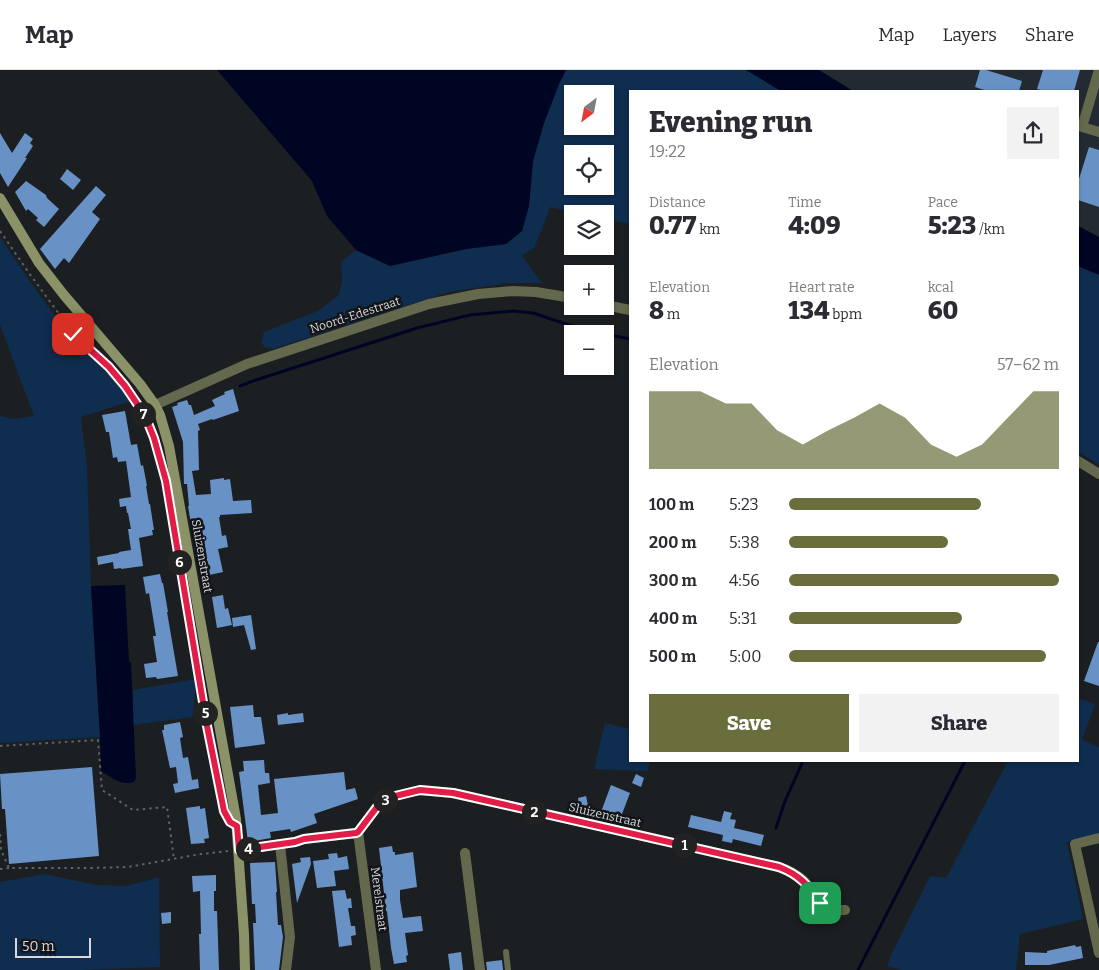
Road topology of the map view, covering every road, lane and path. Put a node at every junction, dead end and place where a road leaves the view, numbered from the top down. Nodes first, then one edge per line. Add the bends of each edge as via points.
1 (1099, 70) edge
2 (1080, 126) edge
3 (1099, 132) edge
4 (0, 198) edge
5 (0, 231) edge
6 (564, 297) edge
7 (614, 307) edge
8 (629, 310) edge
9 (155, 405) junction
10 (160, 455) dead end
11 (1079, 462) edge
12 (1099, 474) edge
13 (183, 587) dead end
14 (0, 746) edge
15 (218, 783) dead end
16 (358, 832) junction
17 (0, 834) edge
18 (1099, 838) edge
19 (280, 845) junction
20 (239, 850) junction
21 (465, 853) dead end
22 (174, 859) junction
23 (9, 868) junction
24 (0, 869) edge
25 (845, 910) dead end
26 (506, 952) dead end
27 (1099, 953) edge
28 (245, 970) edge
29 (286, 970) edge
30 (376, 970) edge
31 (480, 970) edge
32 (508, 970) edge

1 - 2 street
2 - 3 street
4 - 9 street, Sluizenstraat via 39,264
5 - 10 path via 73,334 125,386 148,423
6 - 9 street, Noord-Edestraat via 513,291 429,304 247,364
7 - 8 street
9 - 20 street, Sluizenstraat via 169,446
11 - 12 street
13 - 15 path
14 - 22 path via 98,740 102,790 133,810 167,807
16 - 19 street
16 - 25 street, Sluizenstraat via 380,803 391,797 420,790 453,793 779,867 802,880 827,909
16 - 30 street, Merelstraat
17 - 23 path via 1,850
18 - 27 street via 1075,844
19 - 20 street
19 - 29 street via 290,937
20 - 22 path
20 - 28 street, Sluizenstraat
21 - 31 street
22 - 23 path via 128,867
23 - 24 path
26 - 32 lane

